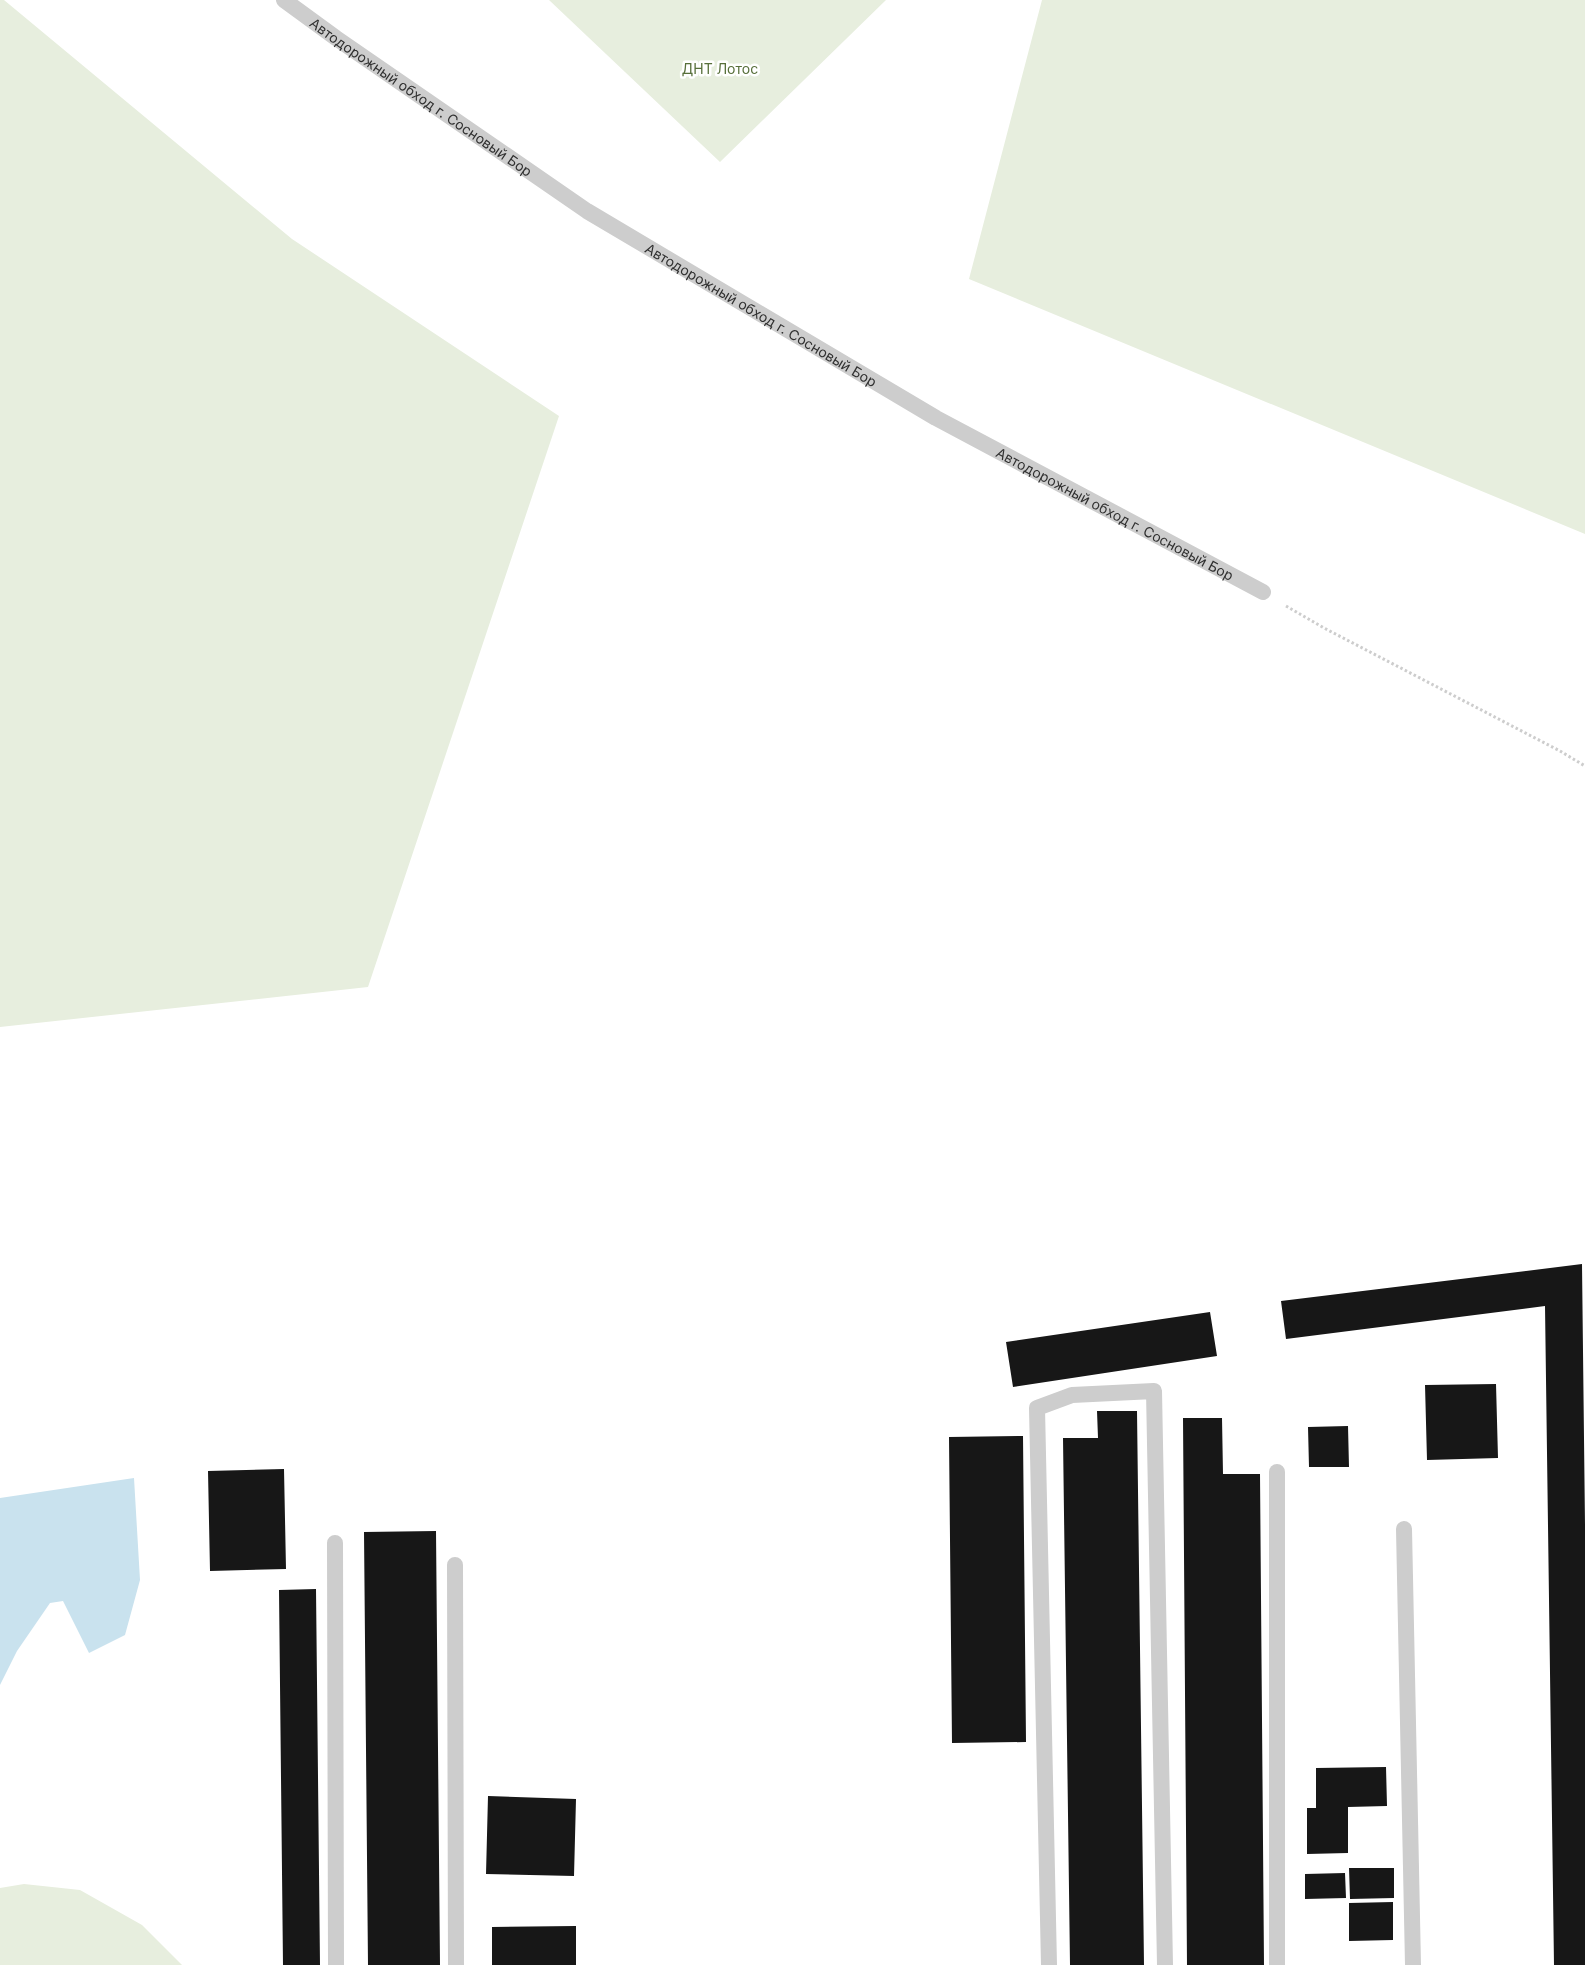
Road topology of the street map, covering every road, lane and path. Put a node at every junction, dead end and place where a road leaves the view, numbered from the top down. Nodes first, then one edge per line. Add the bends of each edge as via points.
1 (284, 0) edge
2 (1263, 592) joint
3 (1585, 766) edge
4 (1277, 1472) dead end
5 (1404, 1529) dead end
6 (335, 1543) dead end
7 (455, 1565) dead end
8 (336, 1965) edge
9 (456, 1965) edge
10 (1049, 1965) edge
11 (1165, 1965) edge
12 (1278, 1965) edge
13 (1413, 1965) edge

1 - 2 lane, Автодорожный обход г. Сосновый Бор via 587,211 936,418
2 - 3 path via 1324,628
4 - 12 lane
5 - 13 lane
6 - 8 lane
7 - 9 lane
10 - 11 lane via 1038,1408 1072,1395 1154,1391

